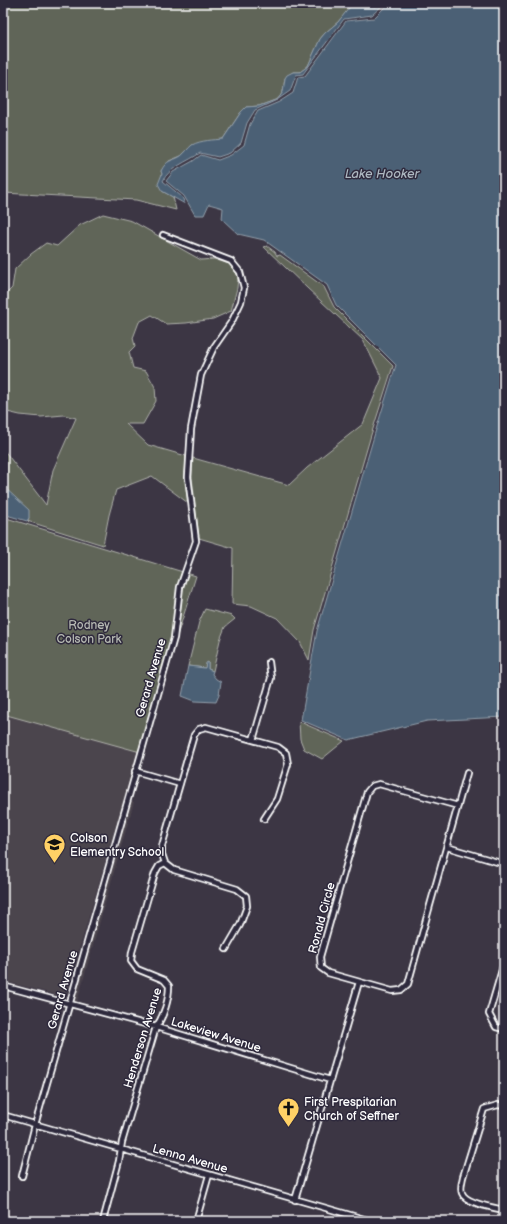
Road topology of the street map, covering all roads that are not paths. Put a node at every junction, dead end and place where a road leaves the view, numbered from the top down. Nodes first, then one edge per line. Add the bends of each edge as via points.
1 (163, 235) dead end
2 (269, 662) dead end
3 (253, 740) junction
4 (135, 771) junction
5 (468, 772) dead end
6 (180, 784) junction
7 (458, 806) junction
8 (264, 819) dead end
9 (447, 847) junction
10 (165, 862) junction
11 (504, 864) edge
12 (226, 949) dead end
13 (504, 963) edge
14 (359, 982) junction
15 (3, 986) edge
16 (70, 1003) junction
17 (156, 1027) junction
18 (504, 1029) edge
19 (330, 1080) junction
20 (504, 1106) edge
21 (3, 1115) edge
22 (35, 1125) junction
23 (121, 1149) junction
24 (209, 1175) junction
25 (22, 1176) dead end
26 (295, 1200) junction
27 (504, 1210) edge
28 (103, 1221) edge
29 (196, 1221) edge
30 (371, 1221) edge

1 - 4 street, Gerard Avenue via 231,261 240,272 244,288 232,321 214,347 201,375 190,428 188,477 196,541 180,587 174,638
2 - 3 street via 271,678
3 - 6 street via 206,727 199,729 194,735
3 - 8 street via 278,747 286,753 288,764 277,799
4 - 6 street
4 - 16 street, Gerard Avenue
5 - 7 street, Ronald Circle
6 - 10 street via 162,846
7 - 9 street, Ronald Circle
7 - 14 street, Ronald Circle via 379,784 372,786 367,792 320,957 321,968 328,973
9 - 11 street
9 - 14 street, Ronald Circle via 408,984 401,990 392,991
10 - 12 street via 174,870 237,889 246,896 247,906 240,925
10 - 17 street, Henderson Avenue via 155,873 131,961 137,969 164,980 169,986 160,1022
13 - 18 street via 490,1014 496,1027
14 - 19 street
15 - 16 street, Lakeview Avenue
16 - 17 street, Lakeview Avenue
16 - 22 street, Gerard Avenue
17 - 19 street, Lakeview Avenue
17 - 23 street, Henderson Avenue
19 - 26 street
20 - 27 street via 484,1109 463,1177 461,1192 466,1199
21 - 22 street, Lenna Avenue
22 - 23 street, Lenna Avenue
22 - 25 street, Gerard Avenue
23 - 24 street, Lenna Avenue
23 - 28 street, Henderson Avenue
24 - 26 street, Lenna Avenue
24 - 29 street
26 - 30 street, Lenna Avenue

